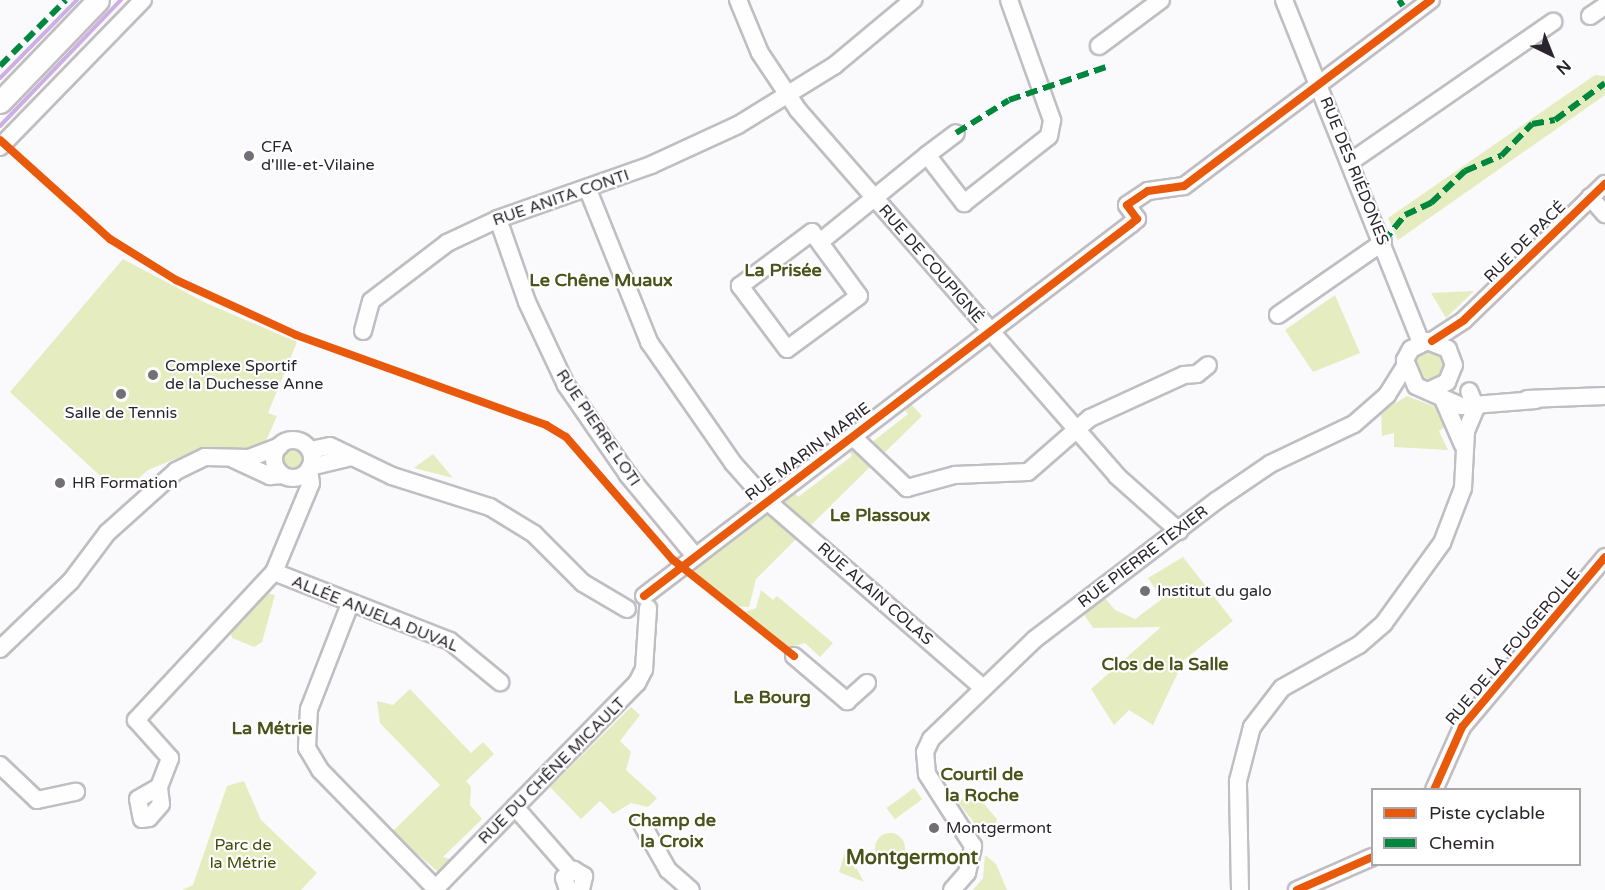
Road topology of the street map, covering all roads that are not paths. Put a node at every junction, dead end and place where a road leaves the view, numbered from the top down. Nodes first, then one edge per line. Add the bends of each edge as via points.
1 (98, 0) edge
2 (143, 0) edge
3 (738, 0) edge
4 (913, 0) edge
5 (1009, 0) edge
6 (1161, 0) edge
7 (1284, 0) edge
8 (1431, 0) edge
9 (1605, 6) edge
10 (1590, 16) dead end
11 (1553, 22) dead end
12 (1099, 46) dead end
13 (1319, 85) junction
14 (789, 98) junction
15 (0, 102) edge
16 (956, 134) dead end
17 (0, 147) edge
18 (927, 155) junction
19 (1350, 162) junction
20 (1605, 184) edge
21 (588, 190) junction
22 (1590, 197) junction
23 (873, 198) junction
24 (1605, 214) edge
25 (498, 219) junction
26 (820, 242) junction
27 (1383, 242) junction
28 (1278, 315) dead end
29 (1464, 320) junction
30 (363, 331) dead end
31 (990, 332) junction
32 (1427, 341) junction
33 (1452, 362) junction
34 (1208, 365) dead end
35 (1405, 366) junction
36 (1469, 391) junction
37 (1430, 392) junction
38 (1387, 396) junction
39 (1605, 396) edge
40 (1536, 400) junction
41 (1476, 408) junction
42 (1076, 427) junction
43 (852, 436) junction
44 (280, 446) junction
45 (1464, 446) junction
46 (310, 450) junction
47 (357, 457) junction
48 (229, 458) junction
49 (310, 469) junction
50 (284, 476) junction
51 (766, 500) junction
52 (298, 512) junction
53 (1179, 531) junction
54 (695, 556) junction
55 (1605, 557) edge
56 (274, 572) junction
57 (350, 604) junction
58 (637, 604) junction
59 (0, 649) edge
60 (794, 656) dead end
61 (500, 682) dead end
62 (867, 683) dead end
63 (983, 688) junction
64 (0, 765) edge
65 (159, 787) dead end
66 (1434, 788) edge
67 (76, 792) dead end
68 (515, 807) junction
69 (642, 824) dead end
70 (1371, 857) edge
71 (571, 871) junction
72 (435, 889) edge
73 (568, 890) edge
74 (581, 890) edge
75 (691, 890) edge
76 (952, 890) edge
77 (1240, 890) edge
78 (1297, 890) edge

1 - 15 main road
2 - 17 street
3 - 14 street, RUE DE COUPIGNÉ via 757,47
4 - 14 street, RUE ANITA CONTI
5 - 18 street via 1052,130 964,203
6 - 12 street
7 - 13 street, RUE DES RIÉDONES
8 - 13 street
9 - 10 street
11 - 19 street
13 - 19 street, RUE DES RIÉDONES
13 - 31 street, RUE MARIN MARIE via 1184,186 1148,191 1126,205 1137,219
14 - 21 street, RUE ANITA CONTI via 688,150
14 - 23 street, RUE DE COUPIGNÉ
16 - 18 street
18 - 23 street
19 - 27 street, RUE DES RIÉDONES
20 - 22 street, RUE DE PACÉ
21 - 25 street, RUE ANITA CONTI
21 - 51 street, RUE ALAIN COLAS via 649,342 690,408
22 - 24 street
22 - 29 street, RUE DE PACÉ
23 - 26 street
23 - 31 street, RUE DE COUPIGNÉ
25 - 30 street, RUE ANITA CONTI via 447,243 389,284 367,306
25 - 54 street, RUE PIERRE LOTI via 527,302 566,385 628,476
26 - 26 street via 859,296 787,349 740,286 812,232
27 - 28 street
27 - 32 street, RUE DES RIÉDONES
29 - 32 street
29 - 33 street
31 - 42 street, RUE DE COUPIGNÉ
31 - 43 street, RUE MARIN MARIE
32 - 33 street
32 - 35 street via 1411,349
33 - 36 street
33 - 37 street via 1442,386
34 - 42 street
35 - 37 street
35 - 38 street, RUE PIERRE TEXIER
36 - 40 street
36 - 41 street
37 - 38 street, RUE PIERRE TEXIER
37 - 41 street
37 - 45 street
38 - 53 street, RUE PIERRE TEXIER via 1345,430 1260,470
39 - 40 street
40 - 41 street
41 - 45 street
42 - 43 street via 1028,471 955,475 907,488
42 - 53 street, RUE DE COUPIGNÉ via 1117,476
43 - 51 street, RUE MARIN MARIE
44 - 46 street via 294,440
44 - 48 street via 261,456
44 - 50 street via 275,463
45 - 77 street via 1456,514 1404,597 1359,645 1282,688 1252,727 1238,781
46 - 47 street via 322,445
46 - 49 street
47 - 49 street via 328,459
47 - 58 street via 411,483 441,487 490,507 534,534 599,593
48 - 50 street via 270,476
48 - 59 street via 205,458 176,471 107,533 71,581
49 - 50 street
49 - 52 street via 311,483
50 - 52 street
51 - 54 street, RUE MARIN MARIE
51 - 63 street, RUE ALAIN COLAS
52 - 56 street
53 - 63 street, RUE PIERRE TEXIER via 1035,639
54 - 58 street, RUE MARIN MARIE
55 - 66 street, RUE DE LA FOUGEROLLE via 1462,727
56 - 57 street, ALLÉE ANJELA DUVAL
56 - 65 street via 136,720 170,758
57 - 61 street, ALLÉE ANJELA DUVAL via 460,647
57 - 72 street via 309,709 307,748 320,770
58 - 68 street, RUE DU CHÊNE MICAULT via 646,639 644,669 626,698
60 - 62 street via 848,701
63 - 76 street, RUE PIERRE TEXIER via 925,752 927,774 973,846 972,862
64 - 67 street via 37,800
68 - 71 street
68 - 72 street, RUE DU CHÊNE MICAULT
69 - 75 street via 668,870
70 - 78 street
71 - 73 street via 564,878
71 - 74 street via 584,876

